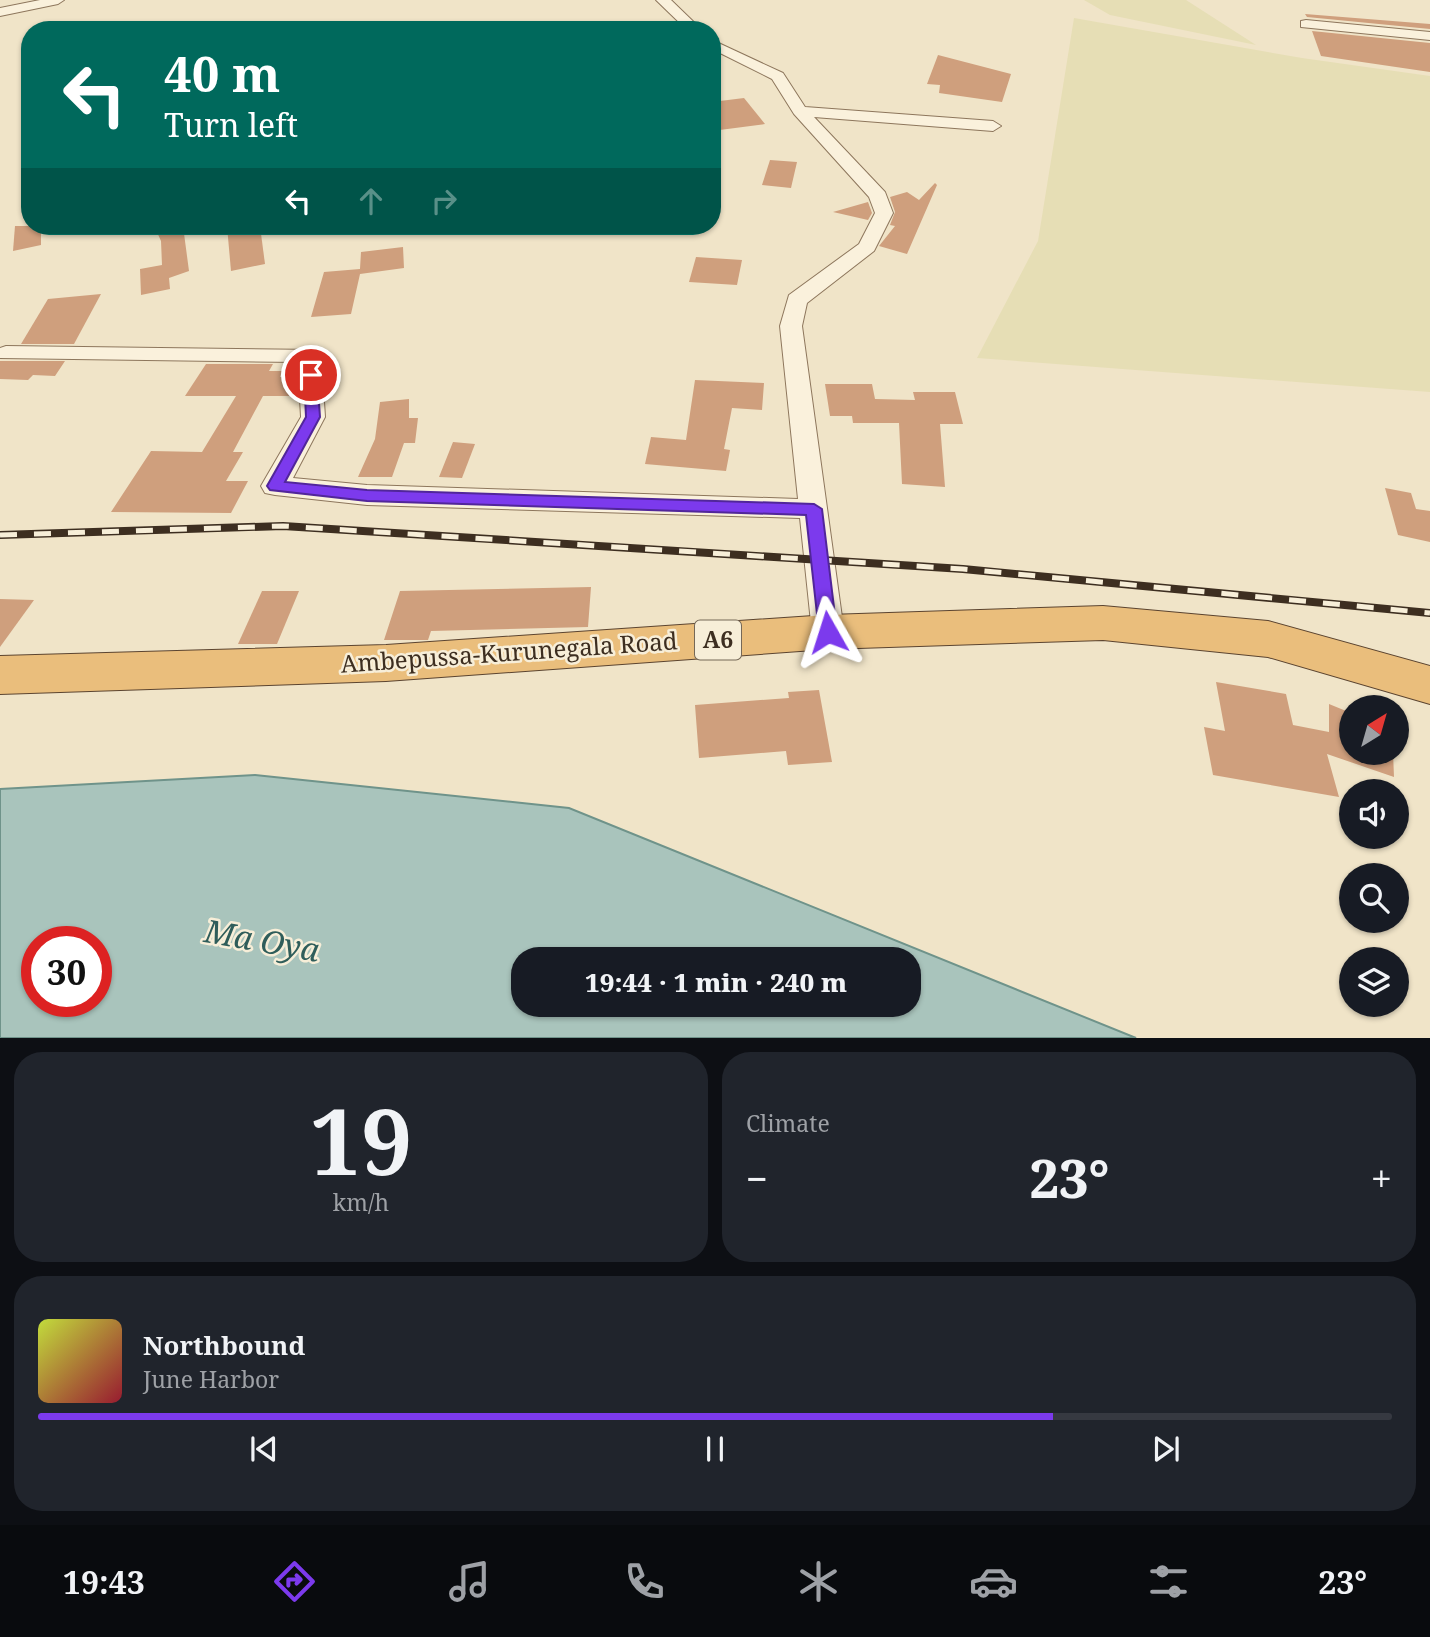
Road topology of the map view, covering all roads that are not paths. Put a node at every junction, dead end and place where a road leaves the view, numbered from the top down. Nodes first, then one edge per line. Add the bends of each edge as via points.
1 (58, 0) edge
2 (662, 0) edge
3 (0, 12) edge
4 (684, 21) edge
5 (1306, 24) dead end
6 (1336, 27) junction
7 (1430, 36) edge
8 (1330, 41) dead end
9 (721, 48) edge
10 (800, 111) junction
11 (993, 126) dead end
12 (6, 353) dead end
13 (814, 509) junction
14 (828, 632) junction
15 (0, 675) edge
16 (1430, 685) edge

1 - 3 street
2 - 4 street via 674,6
5 - 6 street
6 - 7 street
6 - 8 street
9 - 10 street via 778,76
10 - 11 street
10 - 13 street via 878,196 884,213 867,247 797,300 791,326
12 - 13 street via 309,355 313,417 275,486 367,495
13 - 14 street
14 - 15 highway, Ambepussa-Kurunegala Road / A6 via 386,663
14 - 16 highway, Ambepussa-Kurunegala Road / A6 via 1103,623 1268,639

